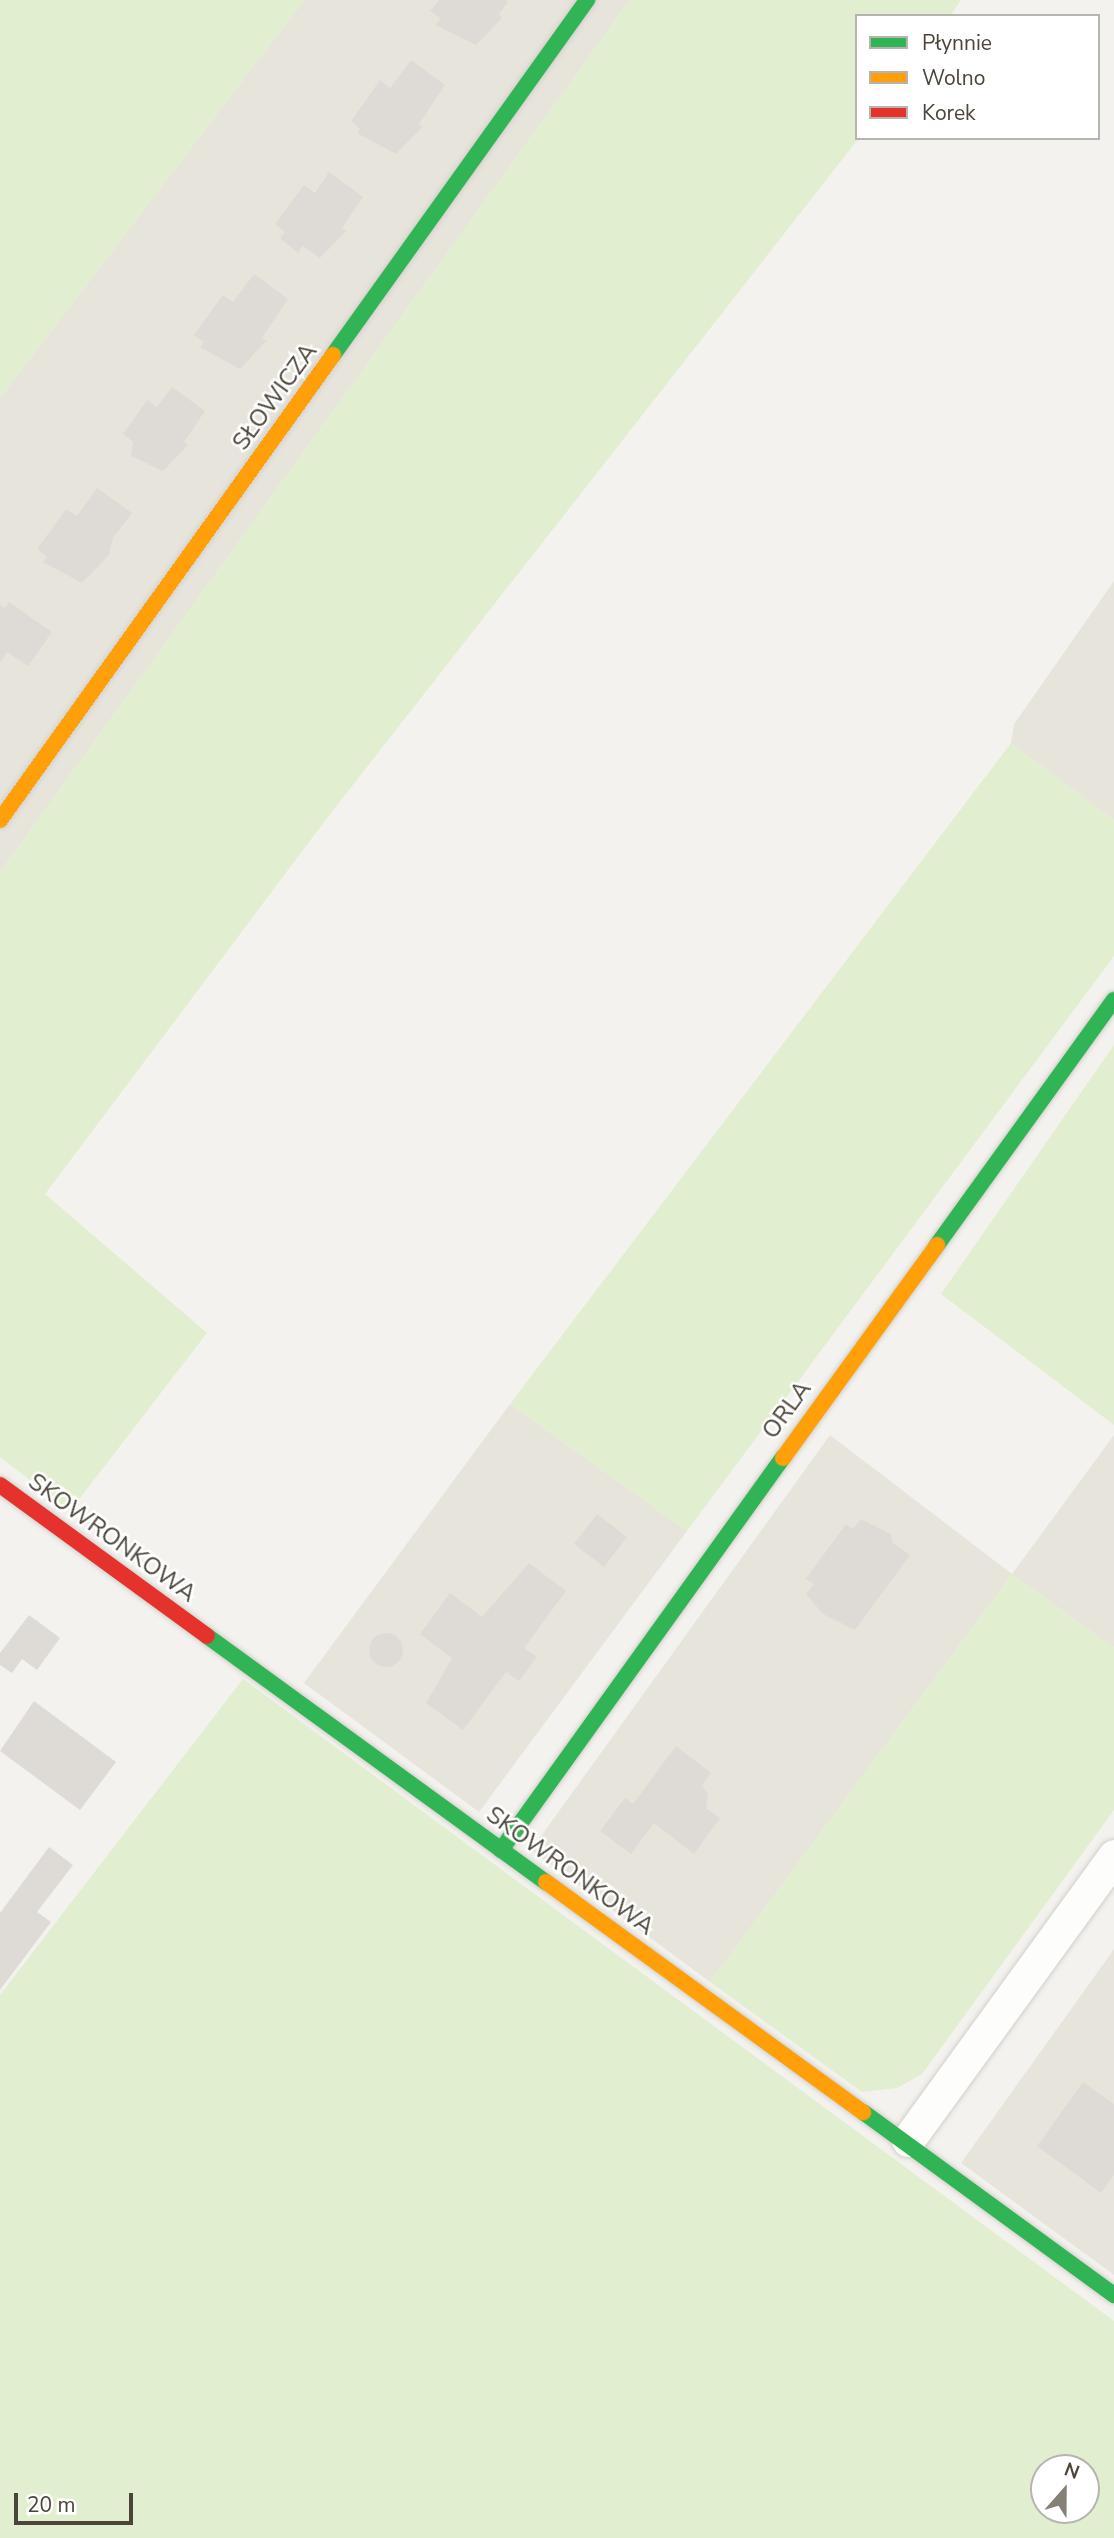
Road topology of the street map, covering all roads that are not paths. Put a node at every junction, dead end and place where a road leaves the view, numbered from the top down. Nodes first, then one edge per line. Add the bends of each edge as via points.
1 (587, 0) edge
2 (0, 820) edge
3 (1114, 1000) edge
4 (0, 1485) edge
5 (501, 1850) junction
6 (1114, 1856) edge
7 (908, 2140) junction
8 (1114, 2295) edge

1 - 2 street, SŁOWICZA
3 - 5 street, ORLA
4 - 5 street, SKOWRONKOWA
5 - 7 street, SKOWRONKOWA
6 - 7 street
7 - 8 street, SKOWRONKOWA

